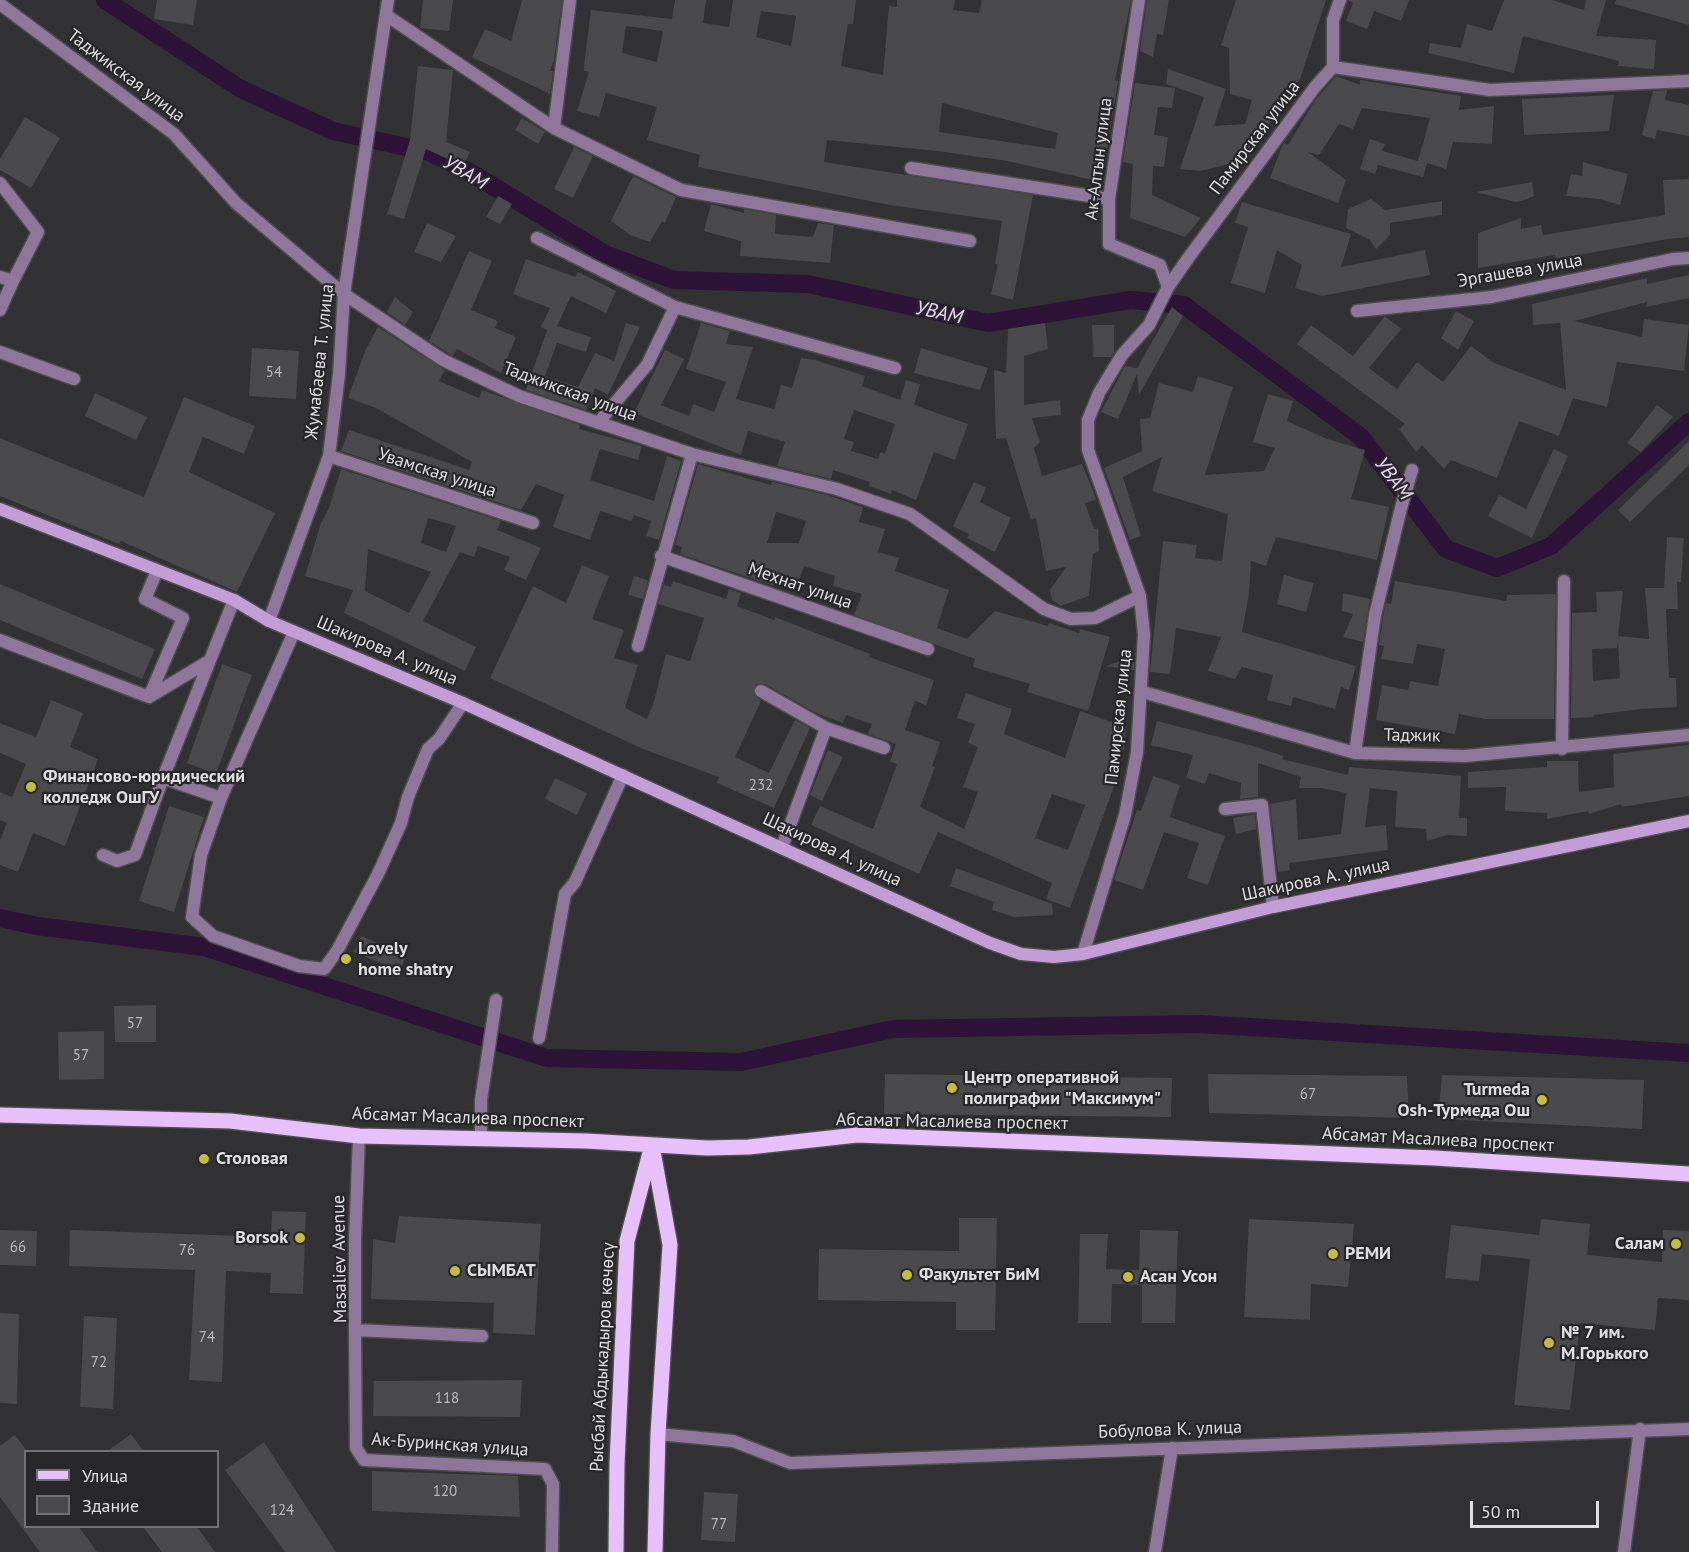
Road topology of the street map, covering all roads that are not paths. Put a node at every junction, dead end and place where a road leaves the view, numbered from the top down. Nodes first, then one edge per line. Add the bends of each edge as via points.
1 (388, 0) edge
2 (570, 0) edge
3 (1139, 0) edge
4 (1340, 0) edge
5 (0, 4) edge
6 (386, 15) junction
7 (1334, 67) junction
8 (1689, 81) edge
9 (554, 128) junction
10 (911, 168) dead end
11 (0, 183) edge
12 (1109, 199) junction
13 (537, 238) dead end
14 (970, 241) dead end
15 (1689, 258) edge
16 (0, 276) edge
17 (13, 281) junction
18 (1168, 287) junction
19 (344, 294) junction
20 (675, 307) junction
21 (0, 310) edge
22 (1357, 310) dead end
23 (0, 352) edge
24 (895, 369) dead end
25 (74, 379) dead end
26 (598, 423) junction
27 (692, 454) junction
28 (329, 456) junction
29 (1412, 470) dead end
30 (0, 510) edge
31 (533, 523) dead end
32 (661, 556) junction
33 (157, 572) junction
34 (1564, 581) dead end
35 (1140, 596) junction
36 (234, 600) junction
37 (269, 621) junction
38 (294, 632) junction
39 (0, 640) edge
40 (638, 646) dead end
41 (928, 649) dead end
42 (209, 661) junction
43 (762, 691) dead end
44 (1143, 692) junction
45 (149, 697) junction
46 (463, 703) junction
47 (826, 728) junction
48 (1689, 735) edge
49 (884, 748) dead end
50 (1562, 749) junction
51 (1355, 753) junction
52 (623, 776) junction
53 (163, 778) junction
54 (221, 798) junction
55 (1225, 808) dead end
56 (1689, 821) edge
57 (782, 847) junction
58 (103, 855) dead end
59 (1273, 906) junction
60 (1083, 954) junction
61 (496, 1000) dead end
62 (539, 1038) dead end
63 (0, 1115) edge
64 (359, 1136) junction
65 (481, 1138) junction
66 (652, 1145) junction
67 (1689, 1174) edge
68 (355, 1330) junction
69 (482, 1336) dead end
70 (1640, 1429) junction
71 (1689, 1429) edge
72 (658, 1434) junction
73 (1172, 1448) junction
74 (552, 1552) edge
75 (616, 1552) edge
76 (655, 1552) edge
77 (1155, 1552) edge
78 (1624, 1552) edge

1 - 6 street, Жумабаева Т. улица
2 - 9 street
3 - 12 street, Ак-Алтын улица
4 - 7 street via 1333,20
5 - 19 street, Таджикская улица via 174,134 236,203
6 - 9 street
6 - 19 street, Жумабаева Т. улица
7 - 8 street via 1490,90
7 - 18 street, Памирская улица via 1315,87
9 - 14 street via 681,190
10 - 12 street
11 - 17 street via 38,232
12 - 18 street, Ак-Алтын улица via 1109,244 1160,264
13 - 20 street
15 - 22 street, Эргашева улица via 1492,297
16 - 17 street
17 - 21 street
18 - 35 street, Памирская улица via 1149,325 1122,355 1099,393 1088,420 1088,450
19 - 26 street, Таджикская улица via 443,360 519,396
19 - 28 street, Жумабаева Т. улица
20 - 24 street
20 - 26 street via 647,365
23 - 25 street
26 - 27 street, Таджикская улица
27 - 32 street
27 - 35 street, Таджикская улица via 837,489 910,514 1044,609 1071,620 1095,618
28 - 31 street, Увамская улица
28 - 37 street, Жумабаева Т. улица
29 - 51 street via 1376,615
30 - 33 main road, Шакирова А. улица
32 - 40 street
32 - 41 street, Мехнат улица
33 - 36 main road, Шакирова А. улица
33 - 45 street via 145,599 183,618
34 - 50 street
35 - 44 street, Памирская улица
36 - 37 main road, Шакирова А. улица
36 - 42 street
37 - 38 main road, Шакирова А. улица
38 - 46 main road, Шакирова А. улица
38 - 54 street
39 - 45 street
42 - 45 street
42 - 53 street
43 - 47 street
44 - 51 street, Таджик
44 - 60 street, Памирская улица via 1125,815
46 - 52 main road, Шакирова А. улица
46 - 54 street via 428,749 378,874 324,969 298,966 213,936 192,917 201,855
47 - 49 street
47 - 57 street
48 - 50 street, Таджик
50 - 51 street, Таджик via 1465,756
52 - 57 main road, Шакирова А. улица
52 - 62 street via 575,882 565,894
53 - 54 street
53 - 58 street via 135,855 117,861
55 - 59 street via 1262,805
56 - 59 main road, Шакирова А. улица
57 - 60 main road, Шакирова А. улица via 1000,947 1021,954 1054,957
59 - 60 main road, Шакирова А. улица
61 - 65 street via 481,1100
63 - 64 main road, Абсамат Масалиева проспект via 230,1121
64 - 65 main road, Абсамат Масалиева проспект
64 - 68 street, Masaliev Avenue
65 - 66 main road, Абсамат Масалиева проспект
66 - 67 main road, Абсамат Масалиева проспект via 749,1147 857,1135 1435,1158
66 - 72 main road via 670,1245
66 - 75 main road, Рысбай Абдыкадыров көчөсү via 627,1241 616,1464
68 - 69 street, Masaliev Avenue
68 - 74 street, Ак-Буринская улица via 356,1448 364,1460 545,1469 553,1484
70 - 71 street, Бобулова К. улица
70 - 73 street, Бобулова К. улица
70 - 78 street
72 - 73 street, Бобулова К. улица via 733,1441 790,1463
72 - 76 main road
73 - 77 street

